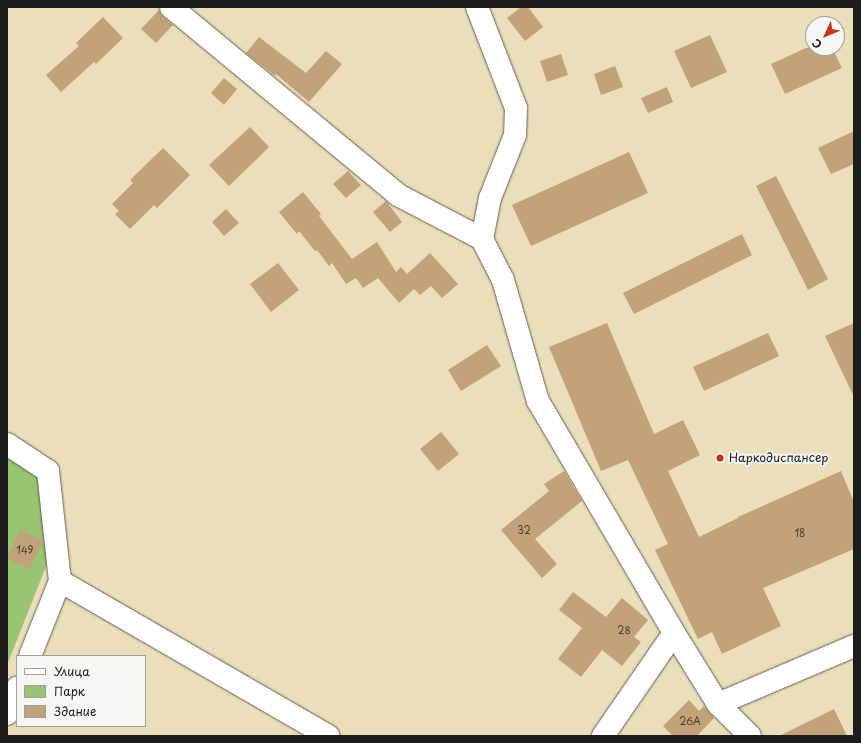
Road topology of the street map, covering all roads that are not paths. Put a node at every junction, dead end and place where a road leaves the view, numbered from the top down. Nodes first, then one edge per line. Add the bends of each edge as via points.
1 (171, 7) edge
2 (477, 7) edge
3 (482, 239) junction
4 (7, 444) edge
5 (60, 581) junction
6 (674, 633) junction
7 (854, 646) edge
8 (30, 655) edge
9 (13, 691) edge
10 (718, 704) junction
11 (7, 714) edge
12 (329, 736) edge
13 (603, 736) edge
14 (750, 736) edge

1 - 3 street via 398,194
2 - 3 street via 516,108 515,135 490,198
3 - 6 street via 503,280 538,401
4 - 5 street via 48,471
5 - 8 street
5 - 12 street
6 - 10 street
6 - 13 street
7 - 10 street
9 - 11 street
10 - 14 street

